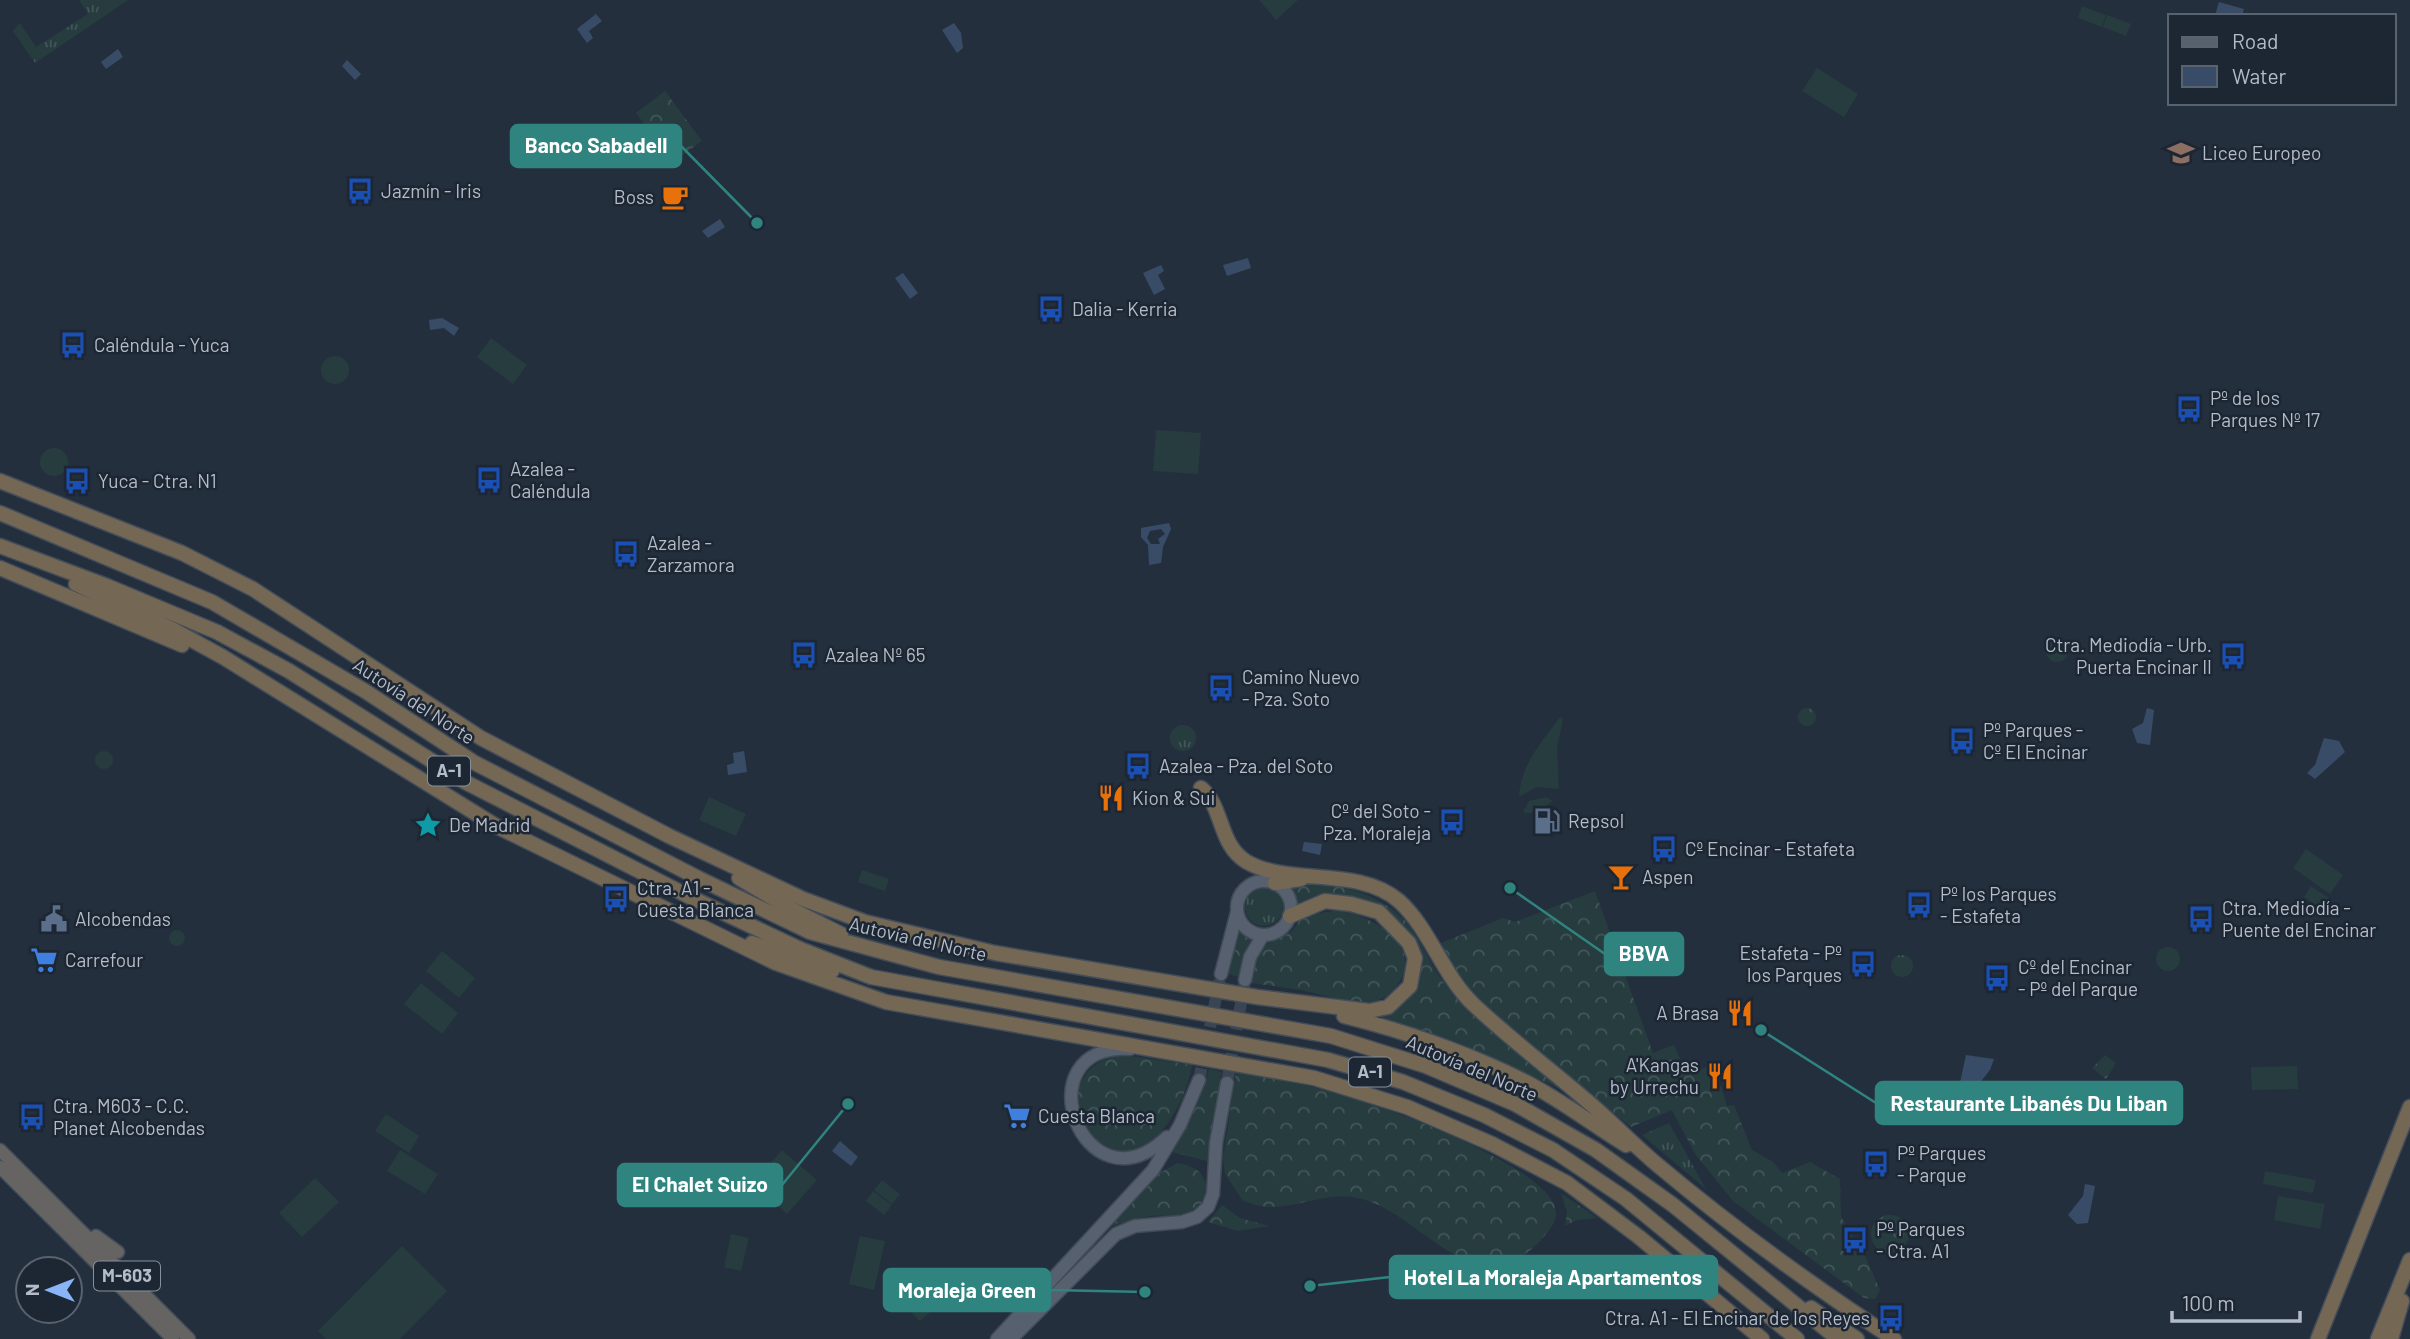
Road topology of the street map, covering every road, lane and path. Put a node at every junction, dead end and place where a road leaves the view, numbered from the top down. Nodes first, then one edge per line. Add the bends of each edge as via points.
1 (1, 482) edge
2 (0, 513) edge
3 (0, 546) edge
4 (29, 558) junction
5 (0, 568) edge
6 (279, 692) junction
7 (1201, 788) dead end
8 (669, 836) junction
9 (529, 842) junction
10 (1275, 883) junction
11 (1355, 883) junction
12 (1237, 912) junction
13 (1290, 916) junction
14 (1263, 935) junction
15 (880, 953) junction
16 (1221, 974) tunnel mouth
17 (871, 977) junction
18 (1245, 980) tunnel mouth
19 (1282, 1000) junction
20 (1178, 1052) junction
21 (1199, 1080) tunnel mouth
22 (1227, 1083) tunnel mouth
23 (2410, 1107) edge
24 (1180, 1125) junction
25 (0, 1150) edge
26 (0, 1167) edge
27 (1660, 1167) junction
28 (64, 1214) junction
29 (118, 1252) dead end
30 (2410, 1259) edge
31 (2410, 1280) edge
32 (1786, 1294) junction
33 (173, 1339) edge
34 (189, 1339) edge
35 (997, 1339) edge
36 (1012, 1339) edge
37 (1762, 1339) edge
38 (1797, 1339) edge
39 (1838, 1339) edge
40 (1857, 1339) edge
41 (1894, 1339) edge
42 (2318, 1339) edge
43 (2378, 1339) edge
44 (2391, 1339) edge

1 - 8 highway via 183,553 253,589 481,738
2 - 15 highway, Autovía del Norte / A-1 via 212,602 365,691 475,763 810,932
3 - 4 highway, Autovía del Norte / A-1
4 - 6 highway via 172,629
4 - 17 highway, Autovía del Norte / A-1 via 217,632 289,671 467,783 690,897
5 - 6 highway via 170,638
6 - 9 highway
7 - 11 highway via 1208,794 1227,841 1245,861 1271,870
8 - 15 highway via 793,910
8 - 19 highway via 803,899 927,939
9 - 17 highway via 551,848 738,938 851,977
9 - 20 highway via 776,963 887,1002
10 - 11 highway via 1310,878
10 - 12 main road via 1251,884 1242,891
10 - 13 main road via 1291,903
11 - 27 highway via 1396,899 1415,918 1471,1002
12 - 14 main road via 1246,928
12 - 16 main road
13 - 14 main road via 1275,933
13 - 19 highway via 1325,901 1379,912 1409,943 1415,958 1414,974 1399,999 1369,1011
14 - 18 main road
15 - 32 highway, Autovía del Norte / A-1 via 1331,1036 1426,1066 1515,1104 1596,1150
17 - 38 highway, Autovía del Norte / A-1 via 1328,1060 1403,1082 1484,1115 1563,1157 1626,1199
19 - 27 highway via 1396,1029 1463,1053 1528,1084
20 - 24 main road via 1121,1049 1090,1058 1078,1072 1070,1104 1074,1123 1084,1138 1099,1152 1119,1157 1137,1157 1157,1147
20 - 37 highway via 1314,1078 1407,1107 1492,1144 1639,1237
21 - 24 main road
22 - 36 main road via 1208,1207 1190,1220 1135,1226 1116,1234
23 - 42 highway
24 - 35 main road via 1153,1170
25 - 28 highway, M-603
26 - 33 highway, M-603
27 - 41 highway via 1821,1291
28 - 29 highway
28 - 34 highway, M-603
30 - 43 highway
31 - 44 highway
32 - 39 highway, Autovía del Norte / A-1
32 - 40 highway

